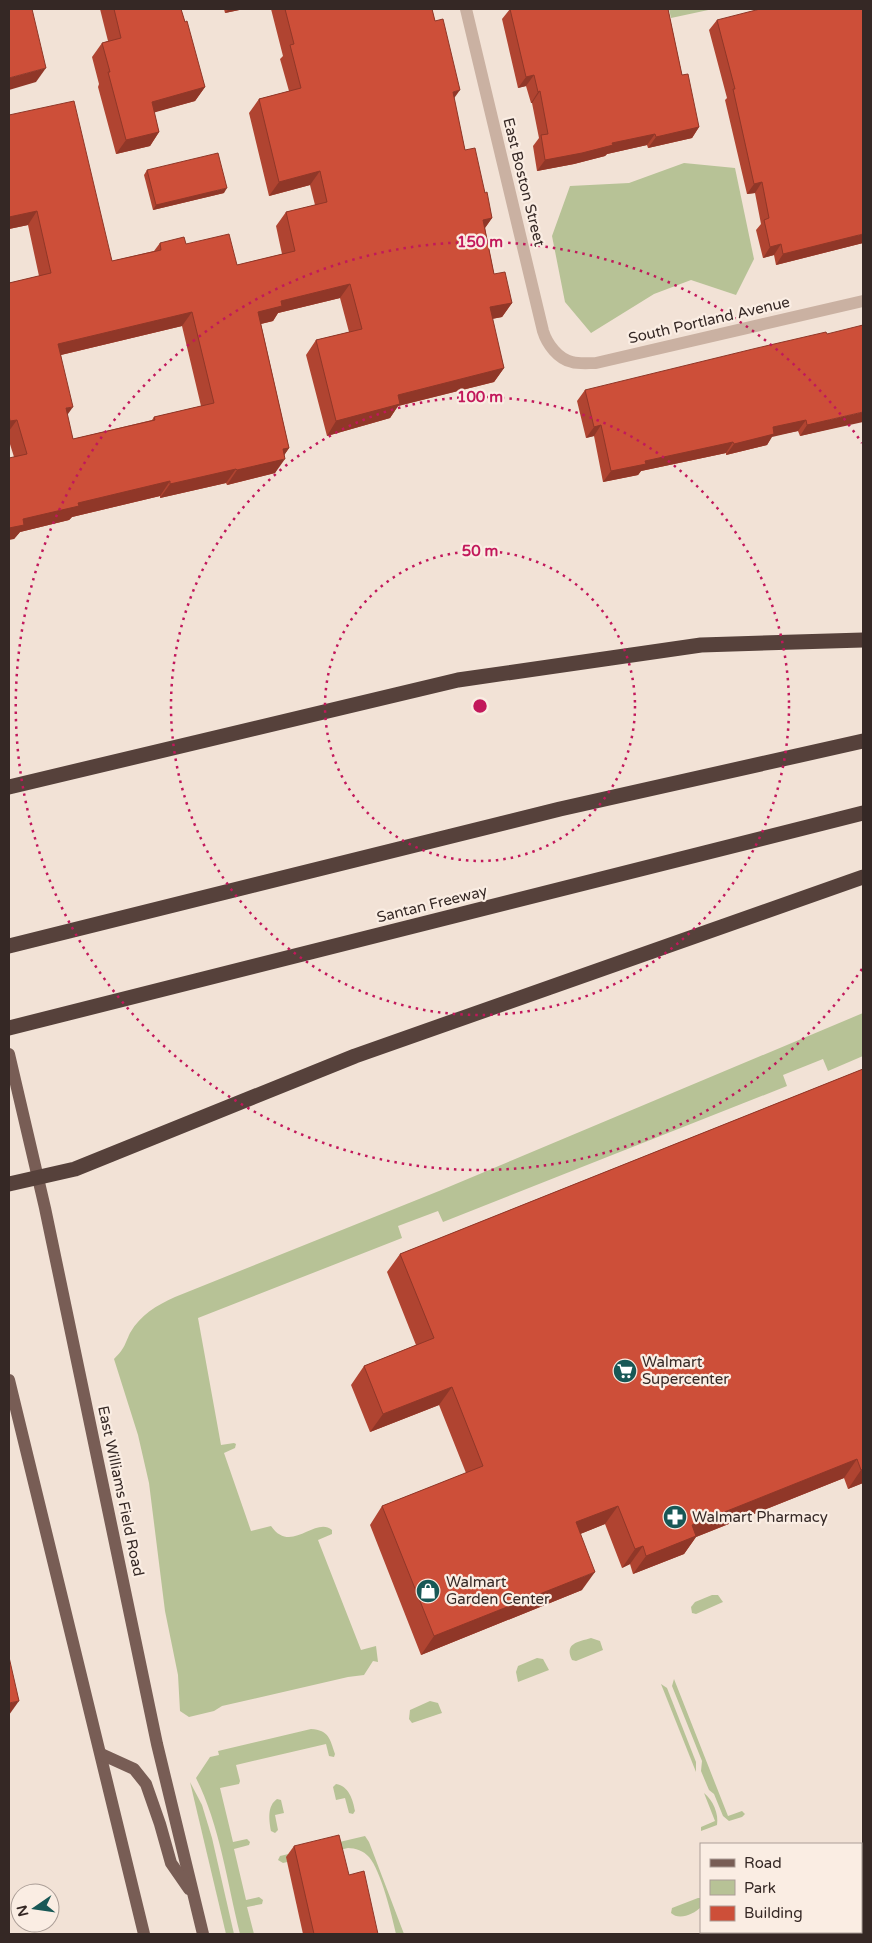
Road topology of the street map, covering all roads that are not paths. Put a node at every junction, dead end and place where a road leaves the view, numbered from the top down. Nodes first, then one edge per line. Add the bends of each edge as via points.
1 (466, 9) edge
2 (863, 301) edge
3 (563, 358) joint
4 (863, 640) edge
5 (863, 741) edge
6 (9, 786) edge
7 (863, 813) edge
8 (863, 877) edge
9 (9, 946) edge
10 (9, 1028) edge
11 (9, 1054) edge
12 (38, 1178) junction
13 (9, 1184) edge
14 (9, 1380) edge
15 (101, 1754) junction
16 (194, 1897) junction
17 (144, 1934) edge
18 (203, 1934) edge

1 - 3 street, East Boston Street via 543,331 549,345
2 - 3 street, South Portland Avenue via 596,363 572,362
4 - 6 highway via 701,644 458,680
5 - 9 highway via 560,809
7 - 10 highway, Santan Freeway
8 - 12 highway via 355,1056 75,1169
11 - 12 main road, East Williams Field Road
12 - 13 highway
12 - 16 main road, East Williams Field Road via 157,1744
14 - 15 main road
15 - 16 main road via 134,1769 146,1784 171,1863
15 - 17 main road
16 - 18 main road, East Williams Field Road

